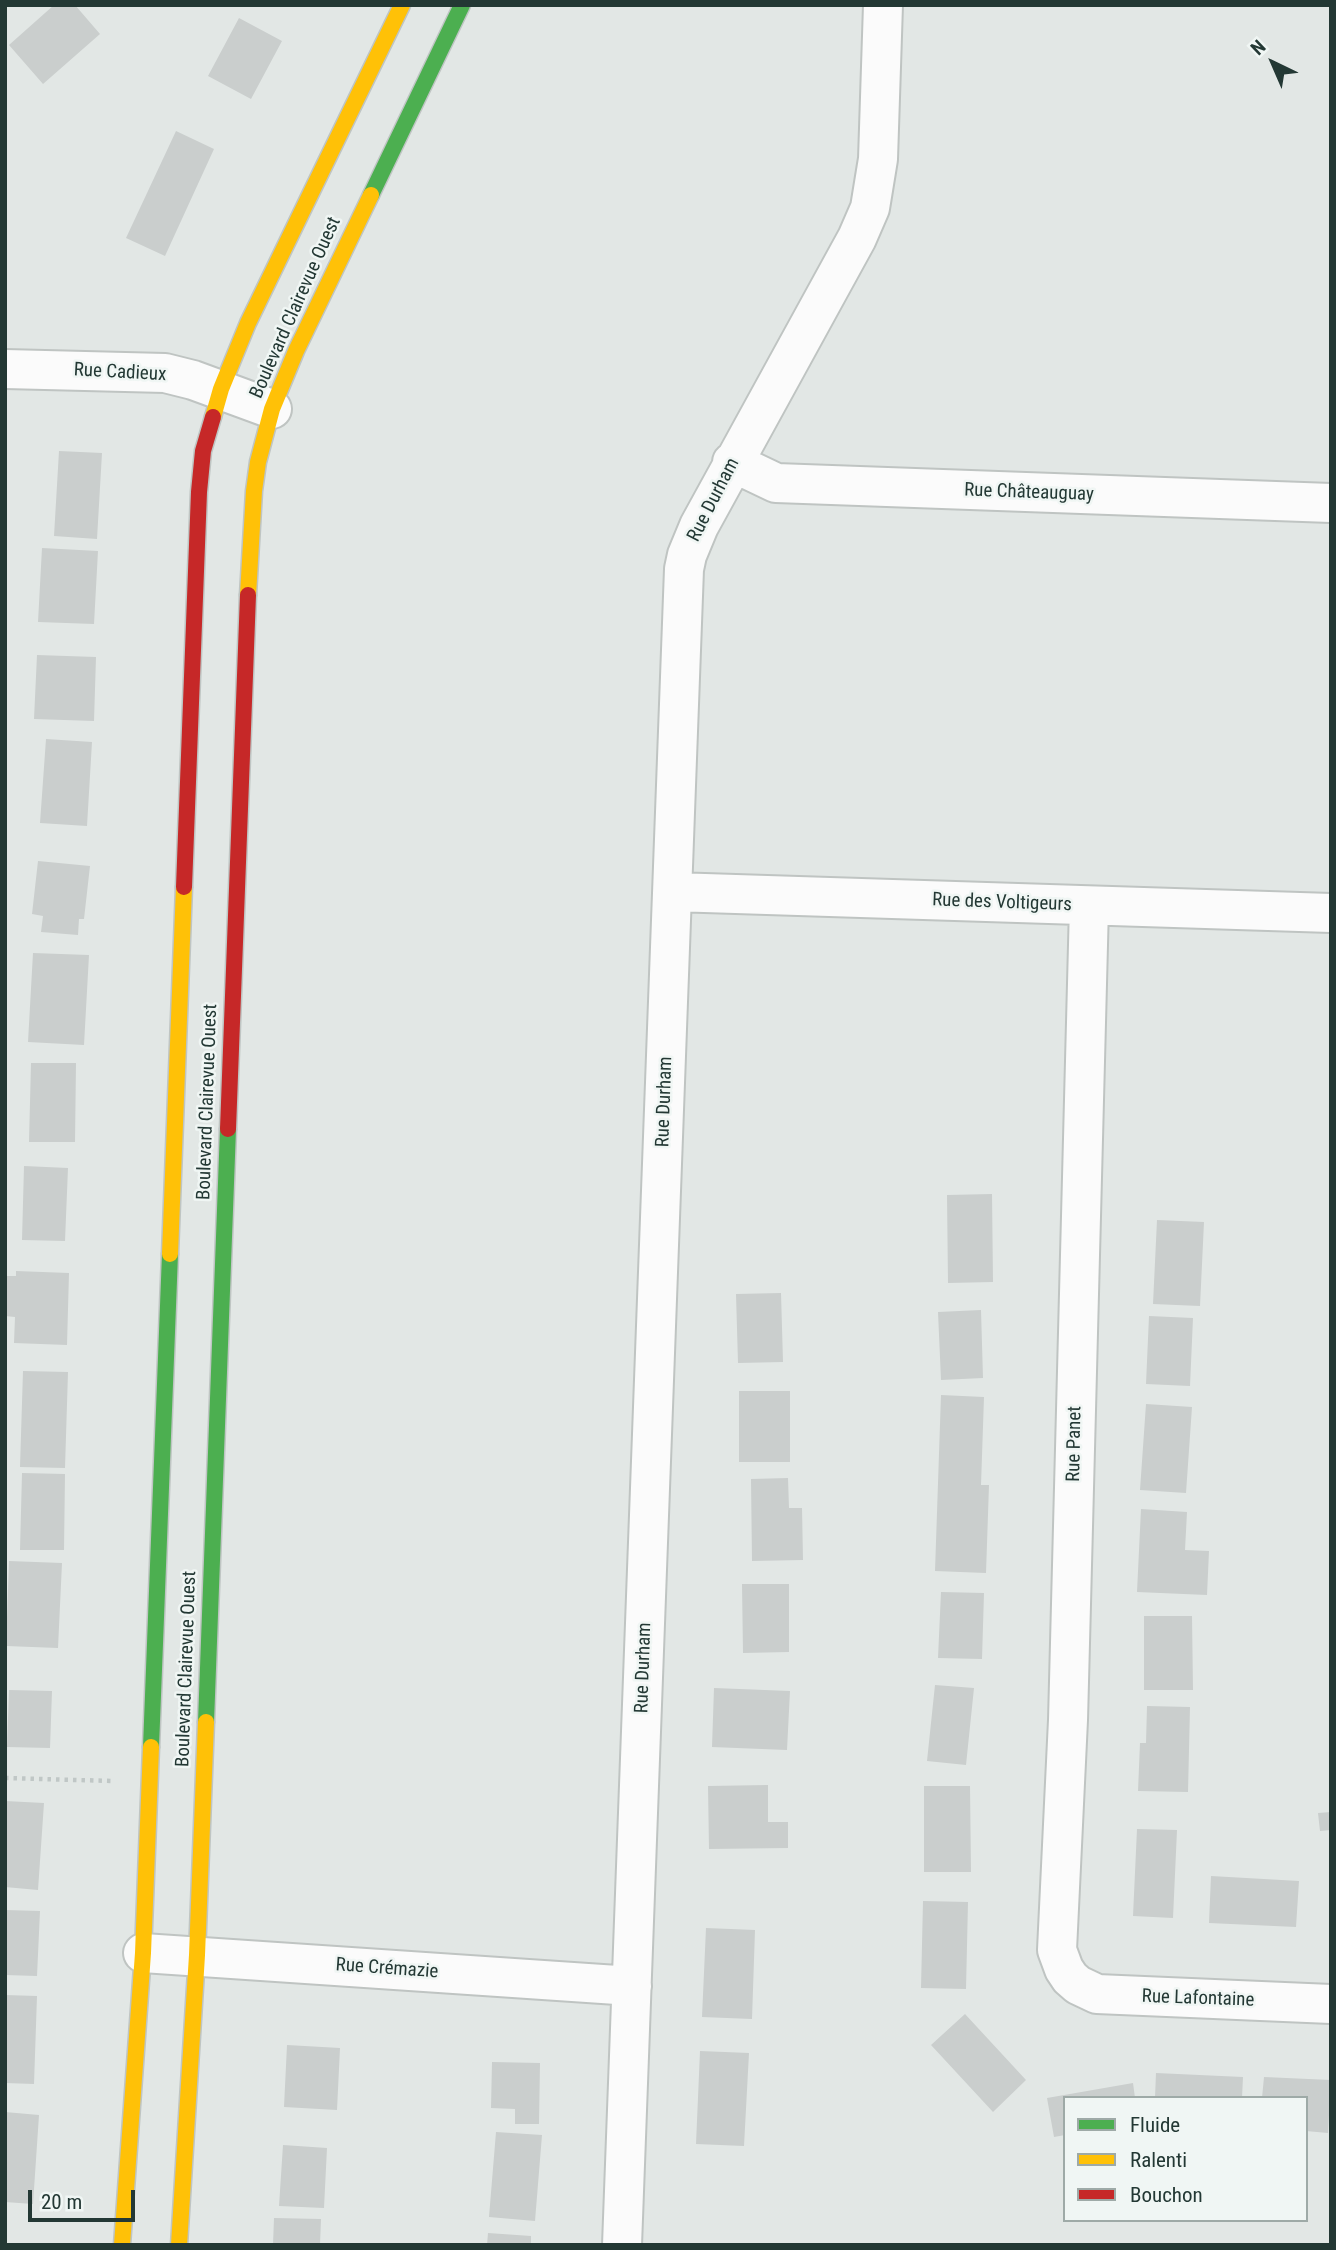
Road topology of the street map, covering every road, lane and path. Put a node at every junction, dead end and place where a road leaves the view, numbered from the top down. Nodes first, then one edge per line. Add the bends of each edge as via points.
1 (402, 5) edge
2 (463, 5) edge
3 (883, 5) edge
4 (5, 369) edge
5 (221, 389) junction
6 (272, 409) junction
7 (732, 462) junction
8 (1331, 503) edge
9 (673, 892) junction
10 (1088, 906) junction
11 (1331, 913) edge
12 (5, 1778) edge
13 (126, 1781) dead end
14 (143, 1953) junction
15 (197, 1955) junction
16 (1070, 1978) joint
17 (632, 1986) junction
18 (1331, 2004) edge
19 (122, 2245) edge
20 (179, 2245) edge
21 (622, 2245) edge

1 - 5 street, Boulevard Clairevue Ouest via 248,323
2 - 6 street, Boulevard Clairevue Ouest
3 - 7 street, Rue Durham via 878,159 870,208
4 - 5 street, Rue Cadieux via 165,373
5 - 6 street, Rue Cadieux
5 - 14 street, Boulevard Clairevue Ouest via 203,451 199,492
6 - 15 street, Boulevard Clairevue Ouest via 258,461 250,540
7 - 8 street, Rue Châteauguay via 776,483
7 - 9 street, Rue Durham via 699,526 684,569
9 - 10 street, Rue des Voltigeurs
9 - 17 street, Rue Durham
10 - 11 street, Rue des Voltigeurs
10 - 16 street, Rue Panet via 1068,1720 1056,1940 1059,1960
12 - 13 path
14 - 15 street, Rue Crémazie
14 - 19 street, Boulevard Clairevue Ouest
15 - 17 street, Rue Crémazie
15 - 20 street, Boulevard Clairevue Ouest
16 - 18 street, Rue Lafontaine via 1107,1996
17 - 21 street, Rue Durham

